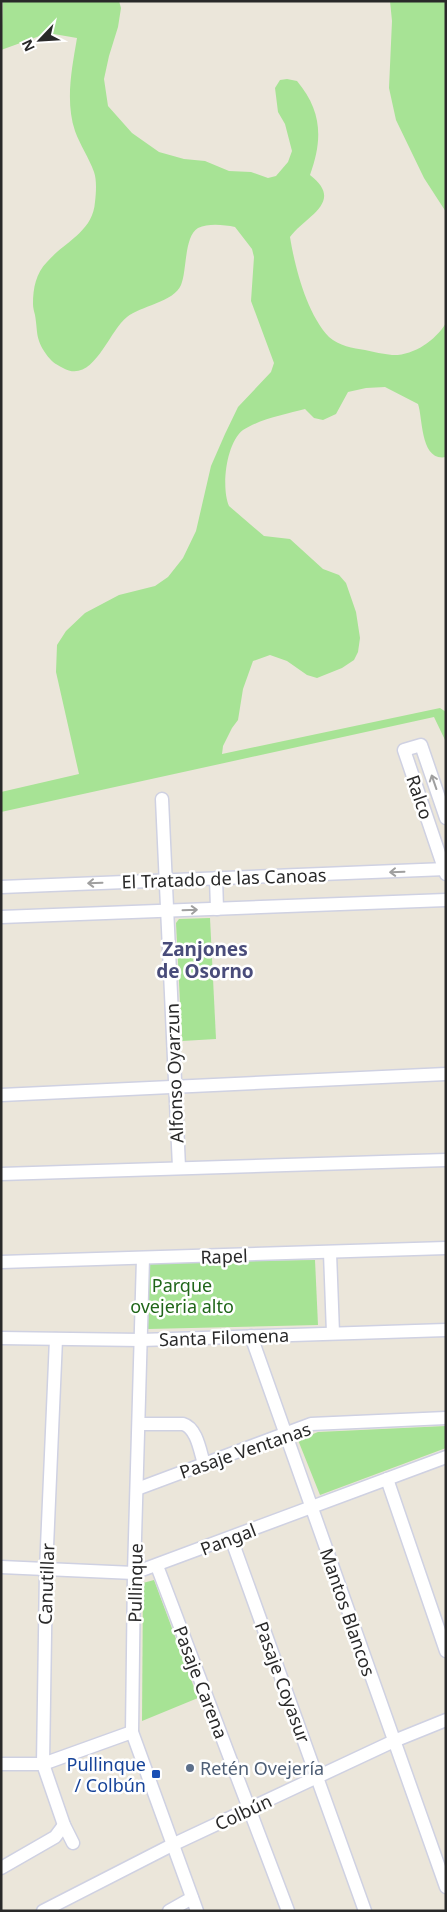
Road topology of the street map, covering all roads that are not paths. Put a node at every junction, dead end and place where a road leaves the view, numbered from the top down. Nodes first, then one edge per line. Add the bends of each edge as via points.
1 (162, 799) dead end
2 (446, 818) edge
3 (445, 871) edge
4 (216, 878) junction
5 (166, 880) junction
6 (1, 887) edge
7 (446, 900) edge
8 (217, 909) junction
9 (167, 911) junction
10 (1, 917) edge
11 (446, 1074) edge
12 (176, 1088) junction
13 (1, 1095) edge
14 (446, 1160) edge
15 (178, 1167) junction
16 (1, 1174) edge
17 (446, 1248) edge
18 (330, 1253) junction
19 (143, 1258) junction
20 (1, 1262) edge
21 (446, 1330) edge
22 (332, 1333) junction
23 (251, 1336) junction
24 (1, 1338) edge
25 (56, 1339) junction
26 (141, 1340) junction
27 (446, 1418) edge
28 (139, 1424) junction
29 (286, 1434) junction
30 (446, 1458) edge
31 (204, 1464) junction
32 (387, 1480) junction
33 (137, 1489) junction
34 (312, 1508) junction
35 (230, 1538) junction
36 (157, 1566) junction
37 (1, 1567) edge
38 (46, 1570) junction
39 (134, 1573) junction
40 (446, 1651) edge
41 (446, 1720) edge
42 (132, 1732) junction
43 (394, 1740) junction
44 (1, 1764) edge
45 (43, 1764) junction
46 (318, 1778) junction
47 (250, 1809) junction
48 (64, 1825) junction
49 (73, 1843) dead end
50 (172, 1845) junction
51 (1, 1868) edge
52 (446, 1887) edge
53 (192, 1898) junction
54 (43, 1911) edge
55 (169, 1911) edge
56 (197, 1911) edge
57 (288, 1911) edge
58 (365, 1911) edge

1 - 5 street, Alfonso Oyarzun
2 -> 3 street, Ralco via 421,746 404,750
3 -> 4 street, El Tratado de las Canoas
4 - 5 street, El Tratado de las Canoas
4 - 8 street
5 -> 6 street, El Tratado de las Canoas
5 - 9 street, Alfonso Oyarzun
7 - 8 street, El Tratado de las Canoas
9 -> 8 street, El Tratado de las Canoas
9 - 10 street, El Tratado de las Canoas
9 - 12 street, Alfonso Oyarzun
11 - 12 street
12 - 13 street
12 - 15 street, Alfonso Oyarzun
14 - 15 street
15 - 16 street
17 - 18 street, Rapel
18 - 19 street, Rapel
18 - 22 street
19 - 20 street, Rapel
19 - 26 street, Pullinque
21 - 22 street, Santa Filomena
22 - 23 street, Santa Filomena
23 - 26 street, Santa Filomena
23 - 29 street, Mantos Blancos
24 - 25 street, Santa Filomena
25 - 26 street, Santa Filomena
25 - 38 street, Canutillar
26 - 28 street, Pullinque
27 - 29 street, Pasaje Ventanas via 312,1424
28 - 31 street via 183,1424 189,1427 194,1432
28 - 33 street, Pullinque
29 - 31 street, Pasaje Ventanas
29 - 34 street, Mantos Blancos
30 - 32 street, Pangal
31 - 33 street, Pasaje Ventanas
32 - 34 street, Pangal
32 - 40 street
33 - 39 street, Pullinque
34 - 35 street, Pangal
34 - 43 street, Mantos Blancos
35 - 36 street, Pangal
35 - 46 street, Pasaje Coyasur
36 - 39 street, Pangal
36 - 47 street, Pasaje Carena
37 - 38 street, Pangal
38 - 39 street, Pangal
38 - 45 street, Canutillar
39 - 42 street, Pullinque
41 - 43 street, Colbún
42 - 45 street
42 - 50 street, Pullinque
43 - 46 street, Colbún
43 - 52 street, Mantos Blancos
44 - 45 street
45 - 48 street, Canutillar
46 - 47 street, Colbún
46 - 58 street, Pasaje Coyasur
47 - 50 street, Colbún
47 - 57 street, Pasaje Carena
48 - 49 street, Canutillar
48 - 51 street via 55,1837
50 - 53 street, Pullinque
50 - 54 street, Colbún
53 - 55 street
53 - 56 street, Pullinque

